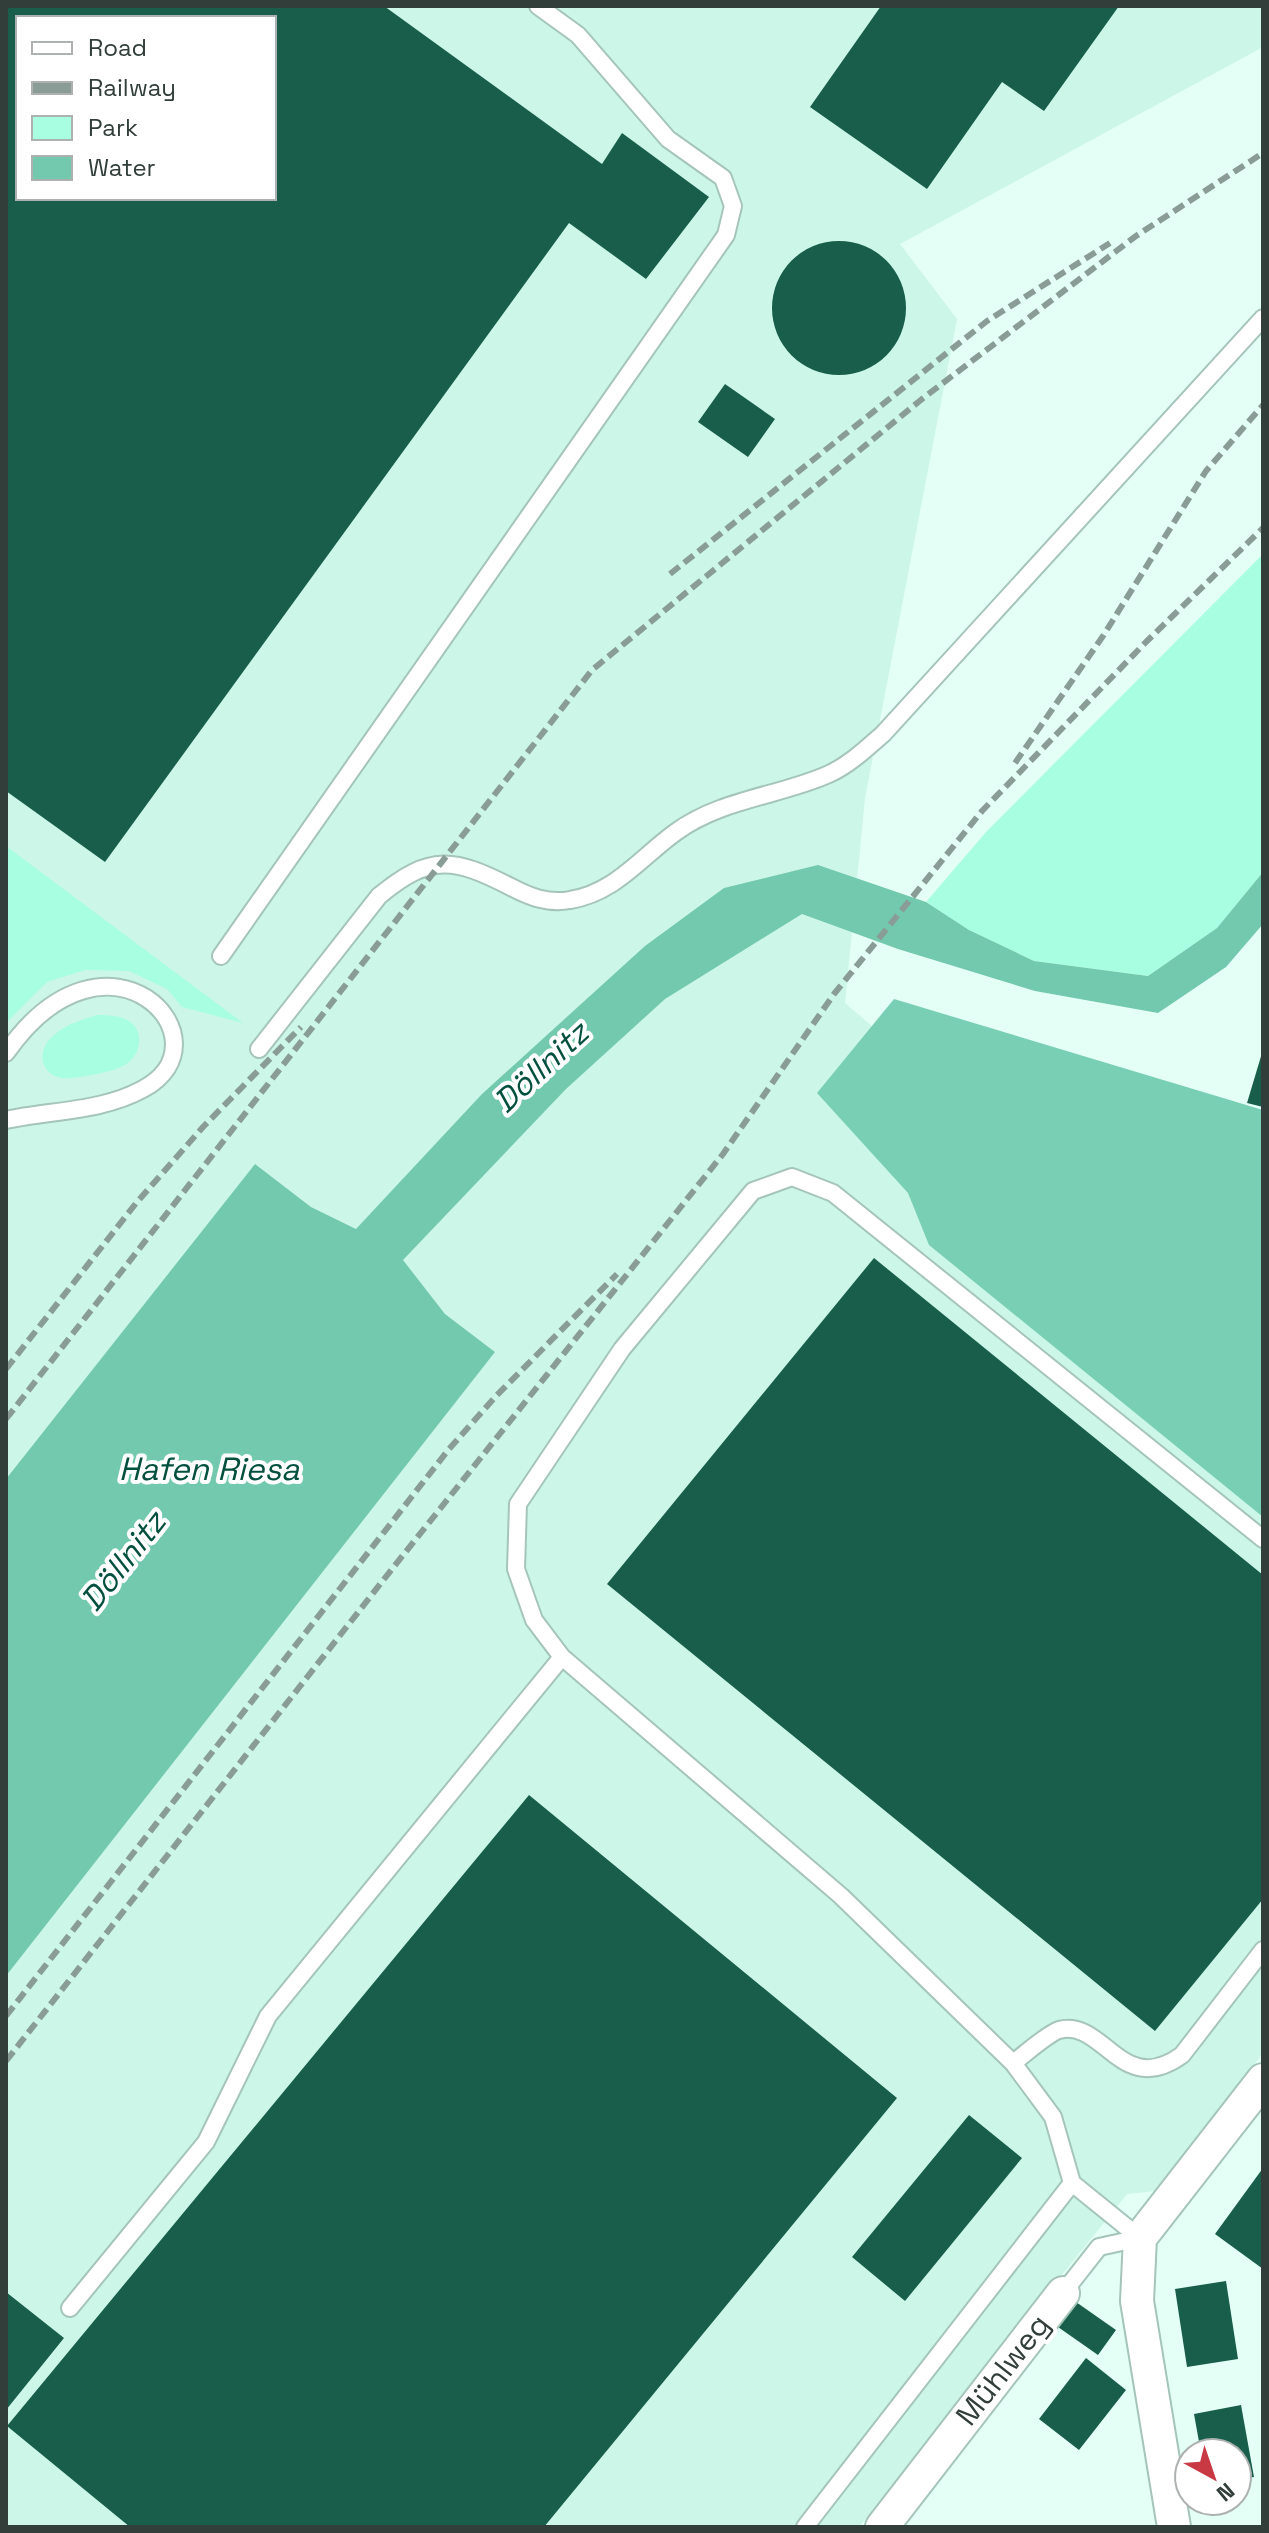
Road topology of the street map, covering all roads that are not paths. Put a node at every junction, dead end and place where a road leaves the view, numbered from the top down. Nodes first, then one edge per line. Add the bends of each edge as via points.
1 (538, 6) edge
2 (1263, 318) edge
3 (221, 956) dead end
4 (259, 1049) dead end
5 (6, 1053) edge
6 (6, 1120) edge
7 (1263, 1539) edge
8 (562, 1657) junction
9 (1263, 1950) edge
10 (1013, 2063) junction
11 (1263, 2080) edge
12 (1072, 2183) junction
13 (1140, 2238) junction
14 (1063, 2293) joint
15 (70, 2308) dead end
16 (805, 2527) edge
17 (882, 2527) edge
18 (1174, 2527) edge

1 - 3 lane via 578,35 668,139 723,178 733,206 726,235
2 - 4 lane via 894,723 853,759 831,773 713,811 676,831 597,893 568,901 542,901 465,865 440,864 401,878 379,896
5 - 6 lane via 36,1016 63,997 110,986 151,999 171,1027 173,1043 170,1061 145,1089 119,1100
7 - 8 lane via 833,1193 792,1177 753,1191 622,1349 518,1504 516,1569 534,1620
8 - 10 lane via 841,1896
8 - 15 lane via 268,2016 206,2142
9 - 10 lane via 1182,2055 1168,2065 1130,2065 1081,2031 1058,2030
10 - 12 lane via 1053,2117
11 - 13 street
12 - 13 lane
12 - 16 lane
13 - 14 lane, Mühlweg via 1099,2247
13 - 18 street via 1137,2301
14 - 17 street, Mühlweg

